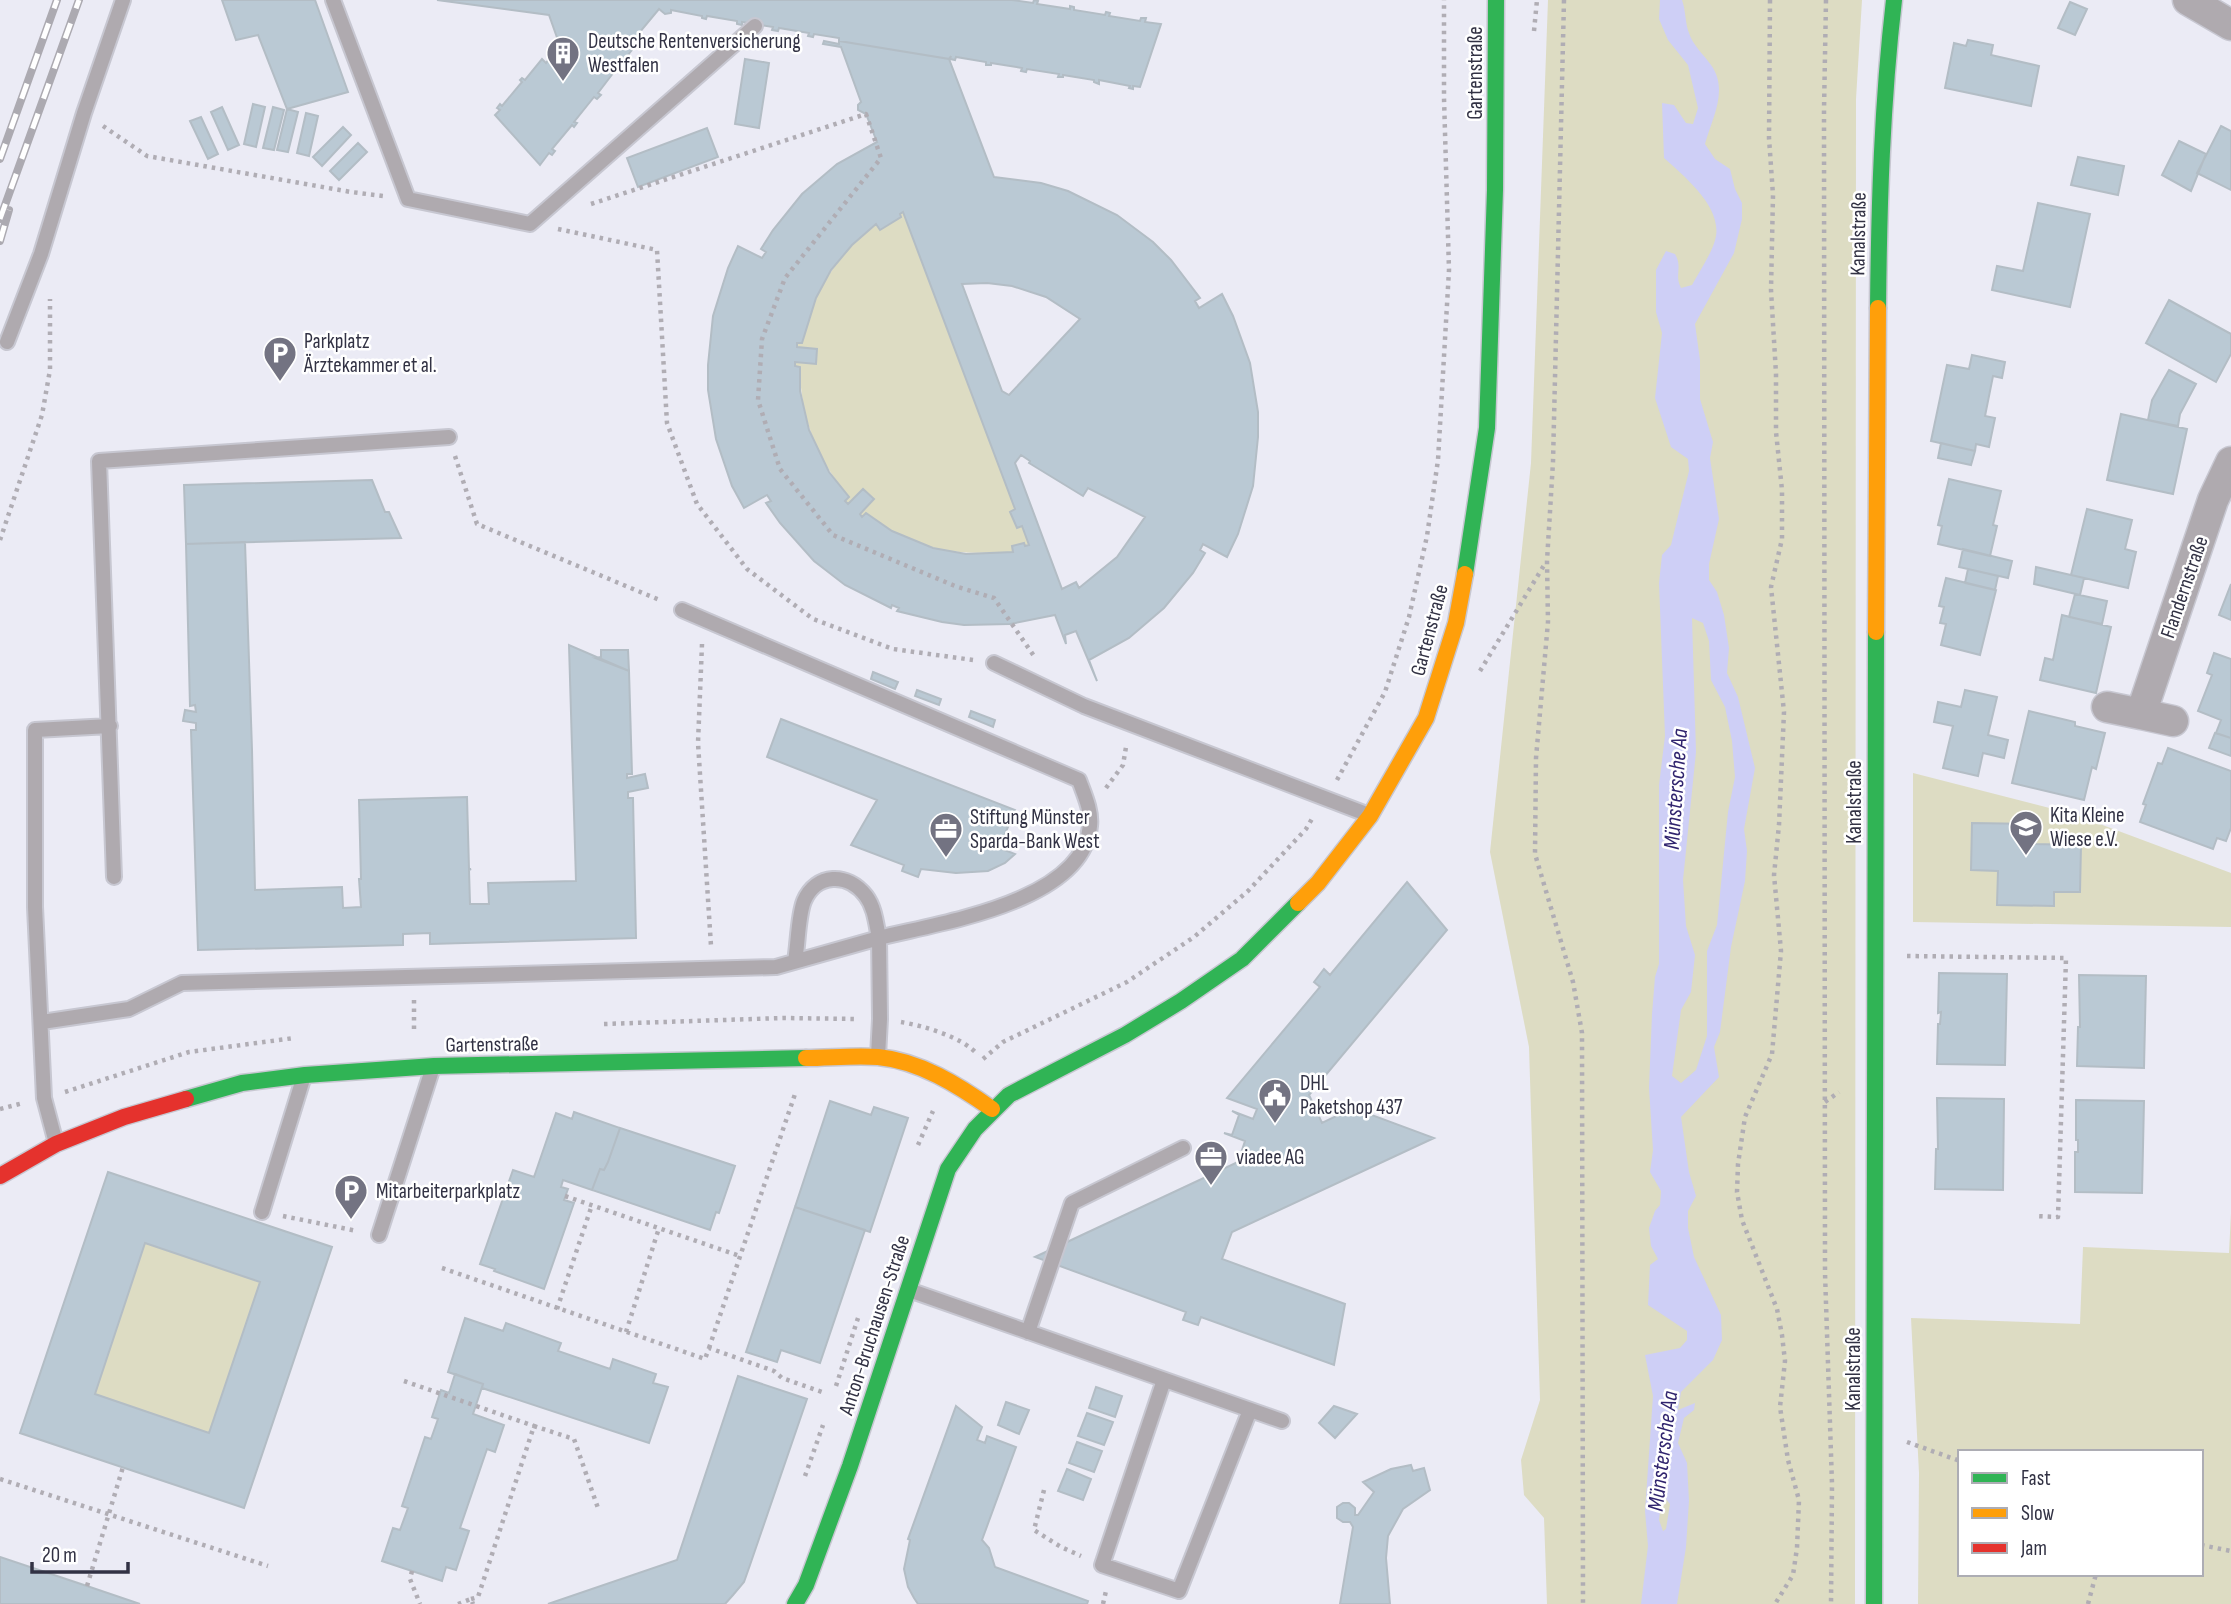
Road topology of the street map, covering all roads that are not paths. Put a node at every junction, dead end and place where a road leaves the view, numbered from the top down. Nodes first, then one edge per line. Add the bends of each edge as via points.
1 (123, 0) edge
2 (333, 0) edge
3 (1496, 0) edge
4 (1894, 0) edge
5 (2188, 0) edge
6 (2231, 25) edge
7 (755, 26) dead end
8 (6, 342) dead end
9 (449, 438) road end
10 (2231, 462) edge
11 (682, 610) road end
12 (994, 663) road end
13 (2107, 707) dead end
14 (2141, 714) junction
15 (2173, 721) dead end
16 (110, 726) junction
17 (1370, 816) junction
18 (114, 877) dead end
19 (879, 938) junction
20 (795, 961) junction
21 (42, 1022) junction
22 (878, 1057) junction
23 (433, 1066) junction
24 (305, 1074) junction
25 (1027, 1084) joint
26 (992, 1109) junction
27 (56, 1144) junction
28 (1183, 1148) dead end
29 (0, 1176) edge
30 (262, 1212) road end
31 (379, 1235) road end
32 (908, 1290) junction
33 (1028, 1332) junction
34 (1164, 1380) junction
35 (1250, 1410) junction
36 (1282, 1421) dead end
37 (795, 1604) edge
38 (1874, 1604) edge

1 - 8 lane via 41,254
2 - 7 lane via 408,199 530,224
3 - 17 street, Gartenstraße via 1496,190 1487,428 1472,540 1455,623 1426,718
4 - 38 street, Kanalstraße via 1879,190
5 - 6 street
9 - 16 lane via 99,461
10 - 14 street, Flandernstraße via 2213,500
11 - 19 lane via 1079,780 1089,811 1088,838 1053,881 1007,905
12 - 17 lane via 1084,706
13 - 14 street
14 - 15 street
16 - 18 lane
16 - 21 lane via 35,730 35,907
17 - 25 street, Gartenstraße via 1318,883 1242,959 1125,1035
19 - 20 lane
19 - 20 lane via 866,895 846,880 824,880 804,902
19 - 22 lane
20 - 21 lane via 776,967 182,983 129,1009
21 - 27 lane via 44,1098
22 - 23 street, Gartenstraße
22 - 26 street, Gartenstraße via 920,1067
23 - 24 street, Gartenstraße
23 - 31 lane
24 - 27 street, Gartenstraße via 242,1083 183,1099
24 - 30 lane
25 - 26 street, Anton-Bruchausen-Straße
26 - 32 street, Anton-Bruchausen-Straße via 972,1130 948,1169
27 - 29 street, Gartenstraße
28 - 33 lane via 1072,1203
32 - 33 lane
32 - 37 street, Anton-Bruchausen-Straße via 850,1466
33 - 34 lane
34 - 35 lane
34 - 35 lane via 1102,1565 1179,1591
35 - 36 lane

